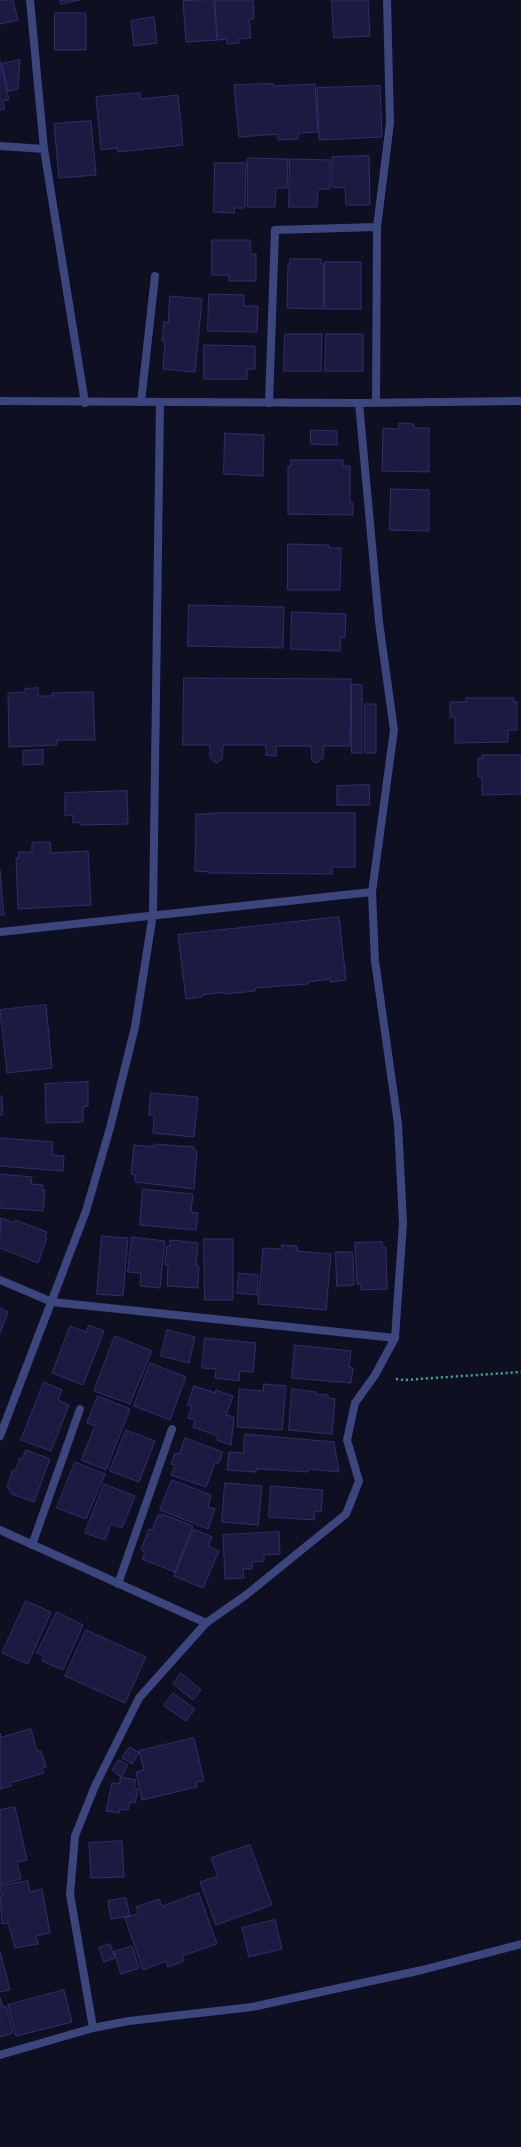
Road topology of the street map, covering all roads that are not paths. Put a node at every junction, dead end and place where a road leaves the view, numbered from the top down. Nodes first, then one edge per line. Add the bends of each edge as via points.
1 (30, 0) edge
2 (387, 0) edge
3 (0, 146) edge
4 (44, 148) junction
5 (377, 227) junction
6 (155, 276) dead end
7 (0, 401) edge
8 (521, 401) edge
9 (141, 402) junction
10 (160, 402) junction
11 (376, 402) junction
12 (85, 403) junction
13 (269, 403) junction
14 (359, 403) junction
15 (372, 892) junction
16 (153, 914) junction
17 (0, 932) edge
18 (0, 1280) edge
19 (52, 1302) junction
20 (395, 1338) junction
21 (80, 1408) dead end
22 (172, 1429) dead end
23 (0, 1436) edge
24 (0, 1530) edge
25 (32, 1545) junction
26 (118, 1584) junction
27 (206, 1623) junction
28 (521, 1944) edge
29 (93, 2028) junction
30 (0, 2054) edge

1 - 4 street
2 - 5 street via 390,123
3 - 4 street
4 - 12 street
5 - 11 street
5 - 13 street via 275,230
6 - 9 street
7 - 12 street
8 - 11 street
9 - 10 street
9 - 12 street
10 - 13 street
10 - 16 street
11 - 14 street
13 - 14 street
14 - 15 street via 379,622 394,730
15 - 16 street
15 - 20 street via 375,961 398,1124 403,1223
16 - 17 street
16 - 19 street via 135,1027 110,1128 86,1212
18 - 19 street
19 - 20 street
19 - 23 street
20 - 27 street via 375,1375 355,1403 347,1440 359,1481 346,1514 246,1595
21 - 25 street
22 - 26 street
24 - 25 street
25 - 26 street
26 - 27 street
27 - 29 street via 139,1698 95,1786 75,1836 70,1894
28 - 29 street via 422,1970 252,2007 129,2021
29 - 30 street

